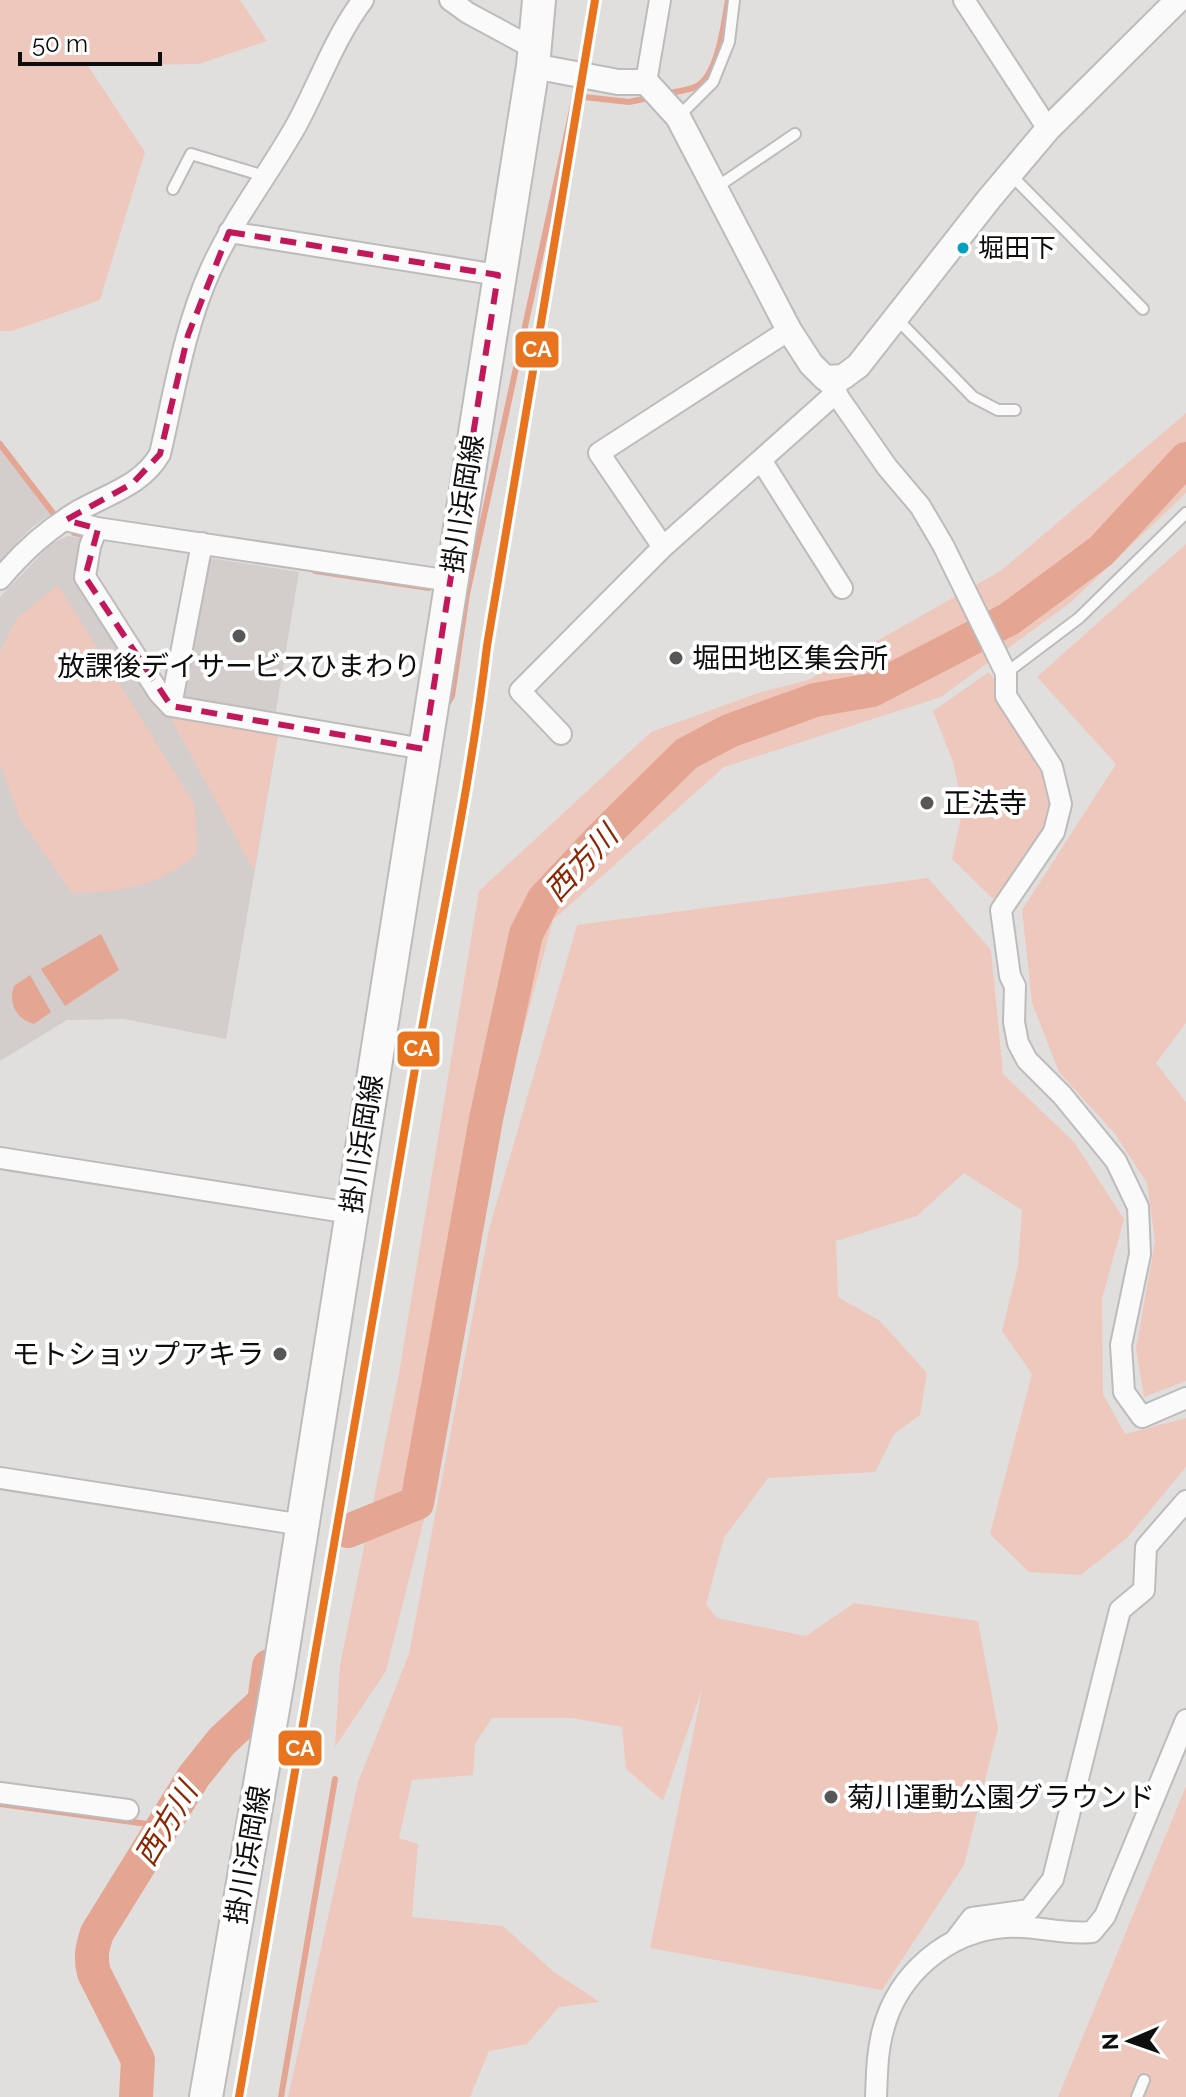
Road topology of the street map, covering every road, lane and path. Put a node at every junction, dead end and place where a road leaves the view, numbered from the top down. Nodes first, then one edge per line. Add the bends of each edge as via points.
1 (363, 0) edge
2 (450, 0) edge
3 (539, 0) edge
4 (660, 0) edge
5 (734, 0) edge
6 (964, 0) edge
7 (1178, 0) edge
8 (533, 57) junction
9 (662, 99) junction
10 (1048, 129) junction
11 (795, 134) dead end
12 (1010, 174) junction
13 (264, 176) junction
14 (717, 187) junction
15 (173, 189) dead end
16 (229, 232) junction
17 (498, 275) junction
18 (1143, 309) dead end
19 (896, 318) junction
20 (789, 330) junction
21 (831, 385) junction
22 (1015, 410) dead end
23 (761, 460) junction
24 (1186, 513) edge
25 (66, 520) junction
26 (95, 533) junction
27 (663, 547) junction
28 (201, 550) junction
29 (0, 579) edge
30 (451, 581) junction
31 (842, 588) dead end
32 (1006, 673) junction
33 (171, 706) junction
34 (561, 734) dead end
35 (424, 749) junction
36 (0, 1158) edge
37 (351, 1213) junction
38 (1186, 1398) edge
39 (0, 1478) edge
40 (1186, 1501) edge
41 (303, 1525) junction
42 (1186, 1720) edge
43 (0, 1793) edge
44 (128, 1810) dead end
45 (955, 1940) junction
46 (1144, 2080) dead end
47 (206, 2097) edge
48 (876, 2097) edge
49 (1137, 2097) edge

1 - 13 street
2 - 8 street
3 - 8 main road, 掛川浜岡線
4 - 9 street
5 - 9 lane via 729,42 713,82
6 - 10 street
7 - 10 street
8 - 9 street
8 - 17 main road, 掛川浜岡線
9 - 14 street
10 - 12 street
11 - 14 lane
12 - 18 lane
12 - 19 street
13 - 15 lane via 191,154
13 - 16 street
14 - 20 street
16 - 17 street
16 - 25 street via 188,335 160,454 133,483
17 - 30 main road, 掛川浜岡線
19 - 21 street via 858,366
19 - 22 lane via 973,397 998,410
20 - 21 street
20 - 27 street via 599,453
21 - 23 street
21 - 32 street via 920,506
23 - 27 street
23 - 31 street
24 - 32 lane via 1079,618
25 - 26 street
25 - 29 street via 40,536
26 - 28 street
26 - 33 street via 85,577
27 - 34 street via 520,691
28 - 30 street
28 - 33 street
30 - 35 main road, 掛川浜岡線
32 - 38 street via 1006,696 1052,767 1061,804 1054,832 1001,910 1015,986 1018,1043 1116,1161 1138,1207 1140,1254 1121,1345 1124,1392 1142,1417
33 - 35 street
35 - 37 main road, 掛川浜岡線
36 - 37 street
37 - 41 main road, 掛川浜岡線
39 - 41 street
40 - 45 street via 1146,1547 1144,1590 1120,1610 1053,1879 1029,1910 972,1918
41 - 47 main road, 掛川浜岡線
42 - 45 street via 1105,1916 1092,1932 1008,1926
43 - 44 street
45 - 48 street via 933,1953 896,1998 883,2028
46 - 49 lane

